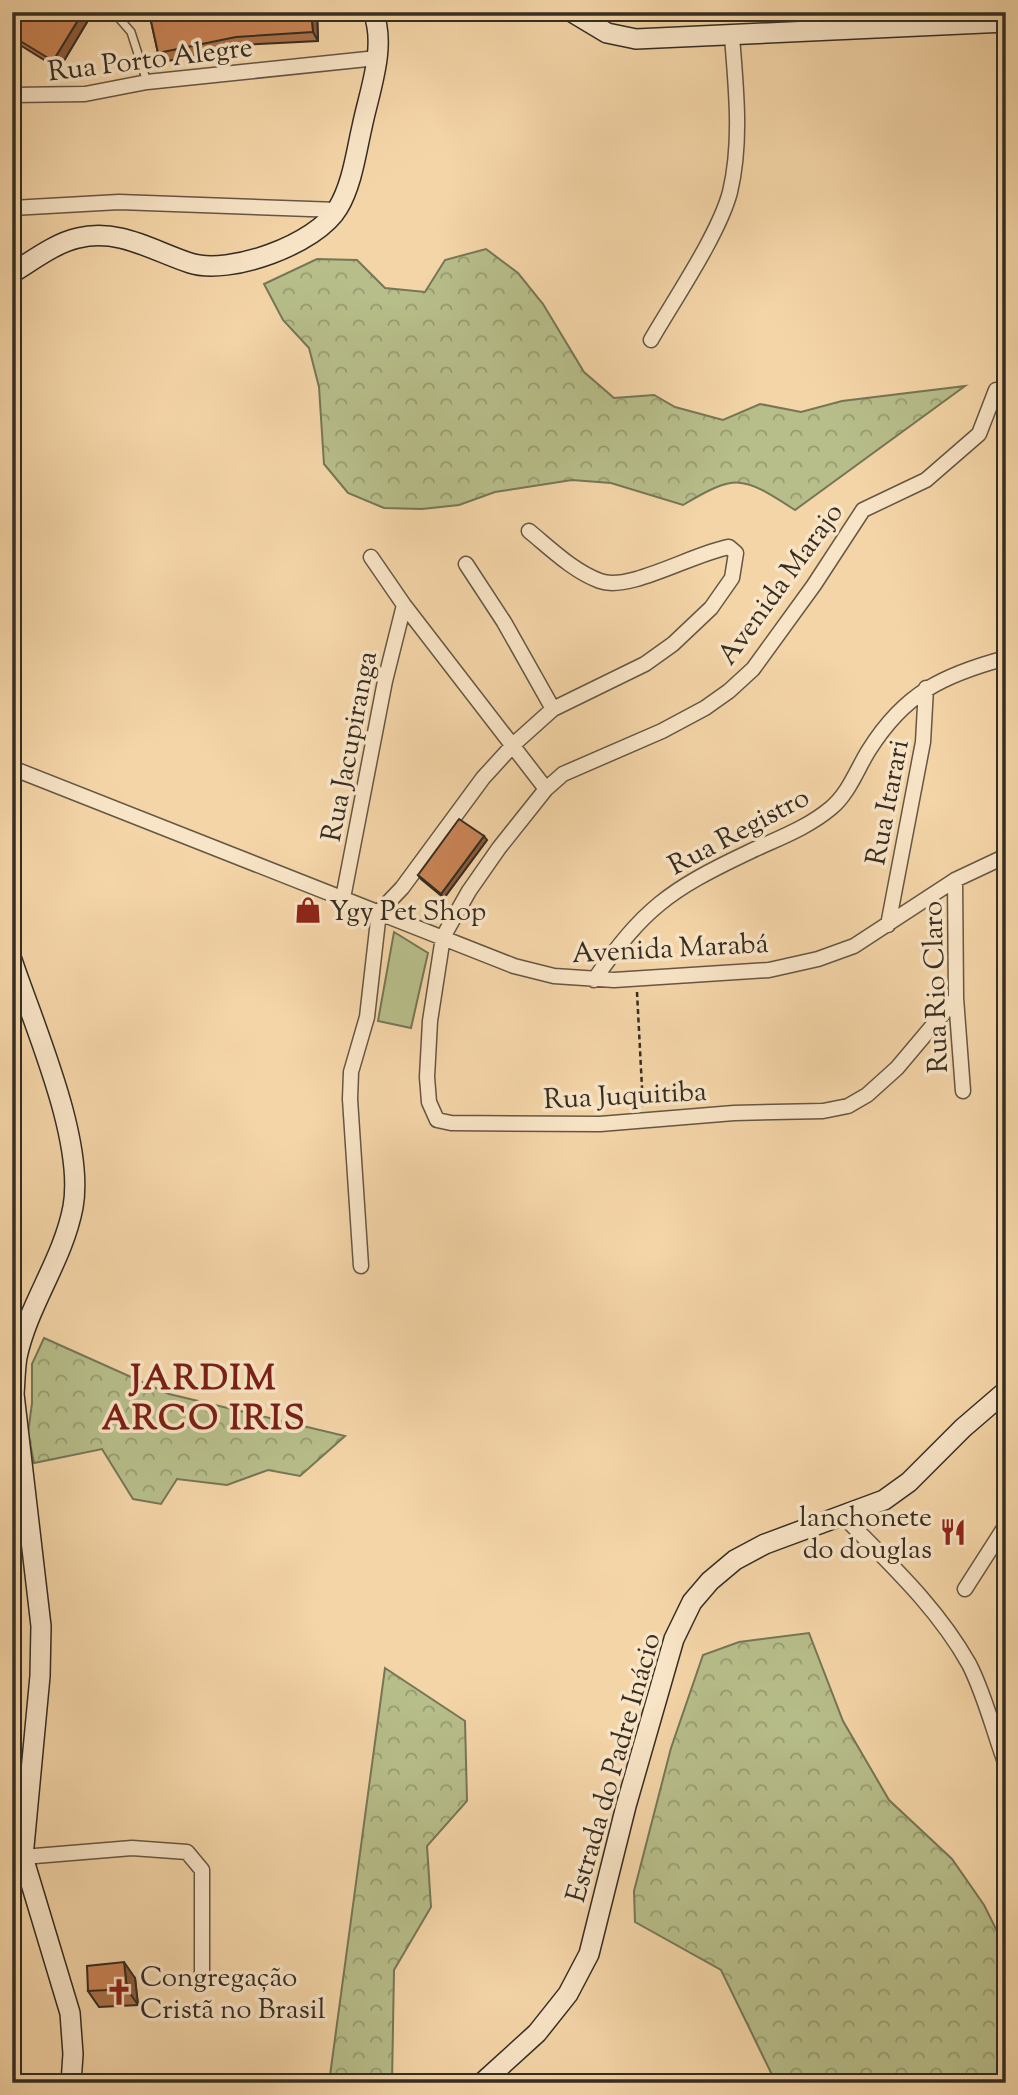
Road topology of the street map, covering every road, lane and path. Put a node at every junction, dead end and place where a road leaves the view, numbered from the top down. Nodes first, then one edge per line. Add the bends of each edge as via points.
1 (373, 12) edge
2 (572, 12) edge
3 (118, 16) dead end
4 (1006, 22) edge
5 (732, 37) junction
6 (377, 58) junction
7 (147, 82) junction
8 (12, 96) edge
9 (12, 208) edge
10 (338, 210) junction
11 (12, 273) edge
12 (651, 340) dead end
13 (996, 390) dead end
14 (529, 531) dead end
15 (371, 557) dead end
16 (466, 564) dead end
17 (404, 605) junction
18 (1006, 658) edge
19 (926, 688) junction
20 (553, 709) junction
21 (514, 744) junction
22 (12, 768) edge
23 (546, 789) junction
24 (1006, 856) edge
25 (955, 880) junction
26 (342, 898) junction
27 (379, 912) junction
28 (888, 925) junction
29 (443, 937) junction
30 (12, 960) edge
31 (636, 978) junction
32 (594, 979) junction
33 (956, 999) junction
34 (963, 1091) dead end
35 (643, 1119) junction
36 (362, 1266) dead end
37 (1006, 1391) edge
38 (844, 1517) junction
39 (1006, 1525) edge
40 (965, 1589) dead end
41 (1006, 1765) edge
42 (23, 1857) junction
43 (202, 1980) dead end
44 (71, 2083) edge
45 (482, 2083) edge

1 - 6 street
2 - 5 street via 607,33 636,39
3 - 7 lane via 131,32
4 - 5 street
5 - 12 street via 737,118 729,194
6 - 7 street, Rua Porto Alegre
6 - 10 street
7 - 8 street, Rua Porto Alegre via 85,94
9 - 10 street via 119,202
10 - 11 street via 277,253 242,264 192,264 144,243 78,237
13 - 23 street, Avenida Marajo via 979,434 926,480 863,510 753,669 729,691 662,731 563,774
14 - 20 street via 602,582 626,584 687,558 729,547 736,553 732,578 711,608 673,644 645,664
15 - 17 street
16 - 20 street
17 - 21 street
17 - 26 street, Rua Jacupiranga
18 - 19 street, Rua Registro via 961,670
19 - 28 street, Rua Itarari via 923,742
19 - 32 street, Rua Registro via 894,717 834,806 809,824 680,886 651,907 625,935
20 - 21 street
21 - 23 street
21 - 27 street
22 - 26 street, Avenida Marabá
23 - 29 street, Avenida Marajo via 476,880
24 - 25 street, Avenida Marabá
25 - 28 street, Avenida Marabá
25 - 33 street, Rua Rio Claro
26 - 27 street, Avenida Marabá
27 - 29 street, Avenida Marabá
27 - 36 street via 368,1017 351,1072
28 - 31 street, Avenida Marabá via 854,946 769,970
29 - 32 street, Avenida Marabá via 514,966
29 - 35 street, Rua Juquitiba via 427,1077 429,1102 437,1120 600,1124
30 - 42 street via 68,1129 74,1165 73,1206 17,1356 14,1394 41,1626
31 - 32 street, Avenida Marabá
31 - 35 path
33 - 34 street, Rua Rio Claro
33 - 35 street, Rua Juquitiba via 897,1068 848,1106
37 - 38 street, Estrada do Padre Inácio via 909,1482 884,1500
38 - 41 street via 928,1602 947,1629 970,1667
38 - 45 street, Estrada do Padre Inácio via 765,1544 734,1560 692,1602 674,1639 589,1954 568,1994 537,2033
39 - 40 street
42 - 43 street via 132,1848 187,1852 202,1870
42 - 44 street via 70,2013

